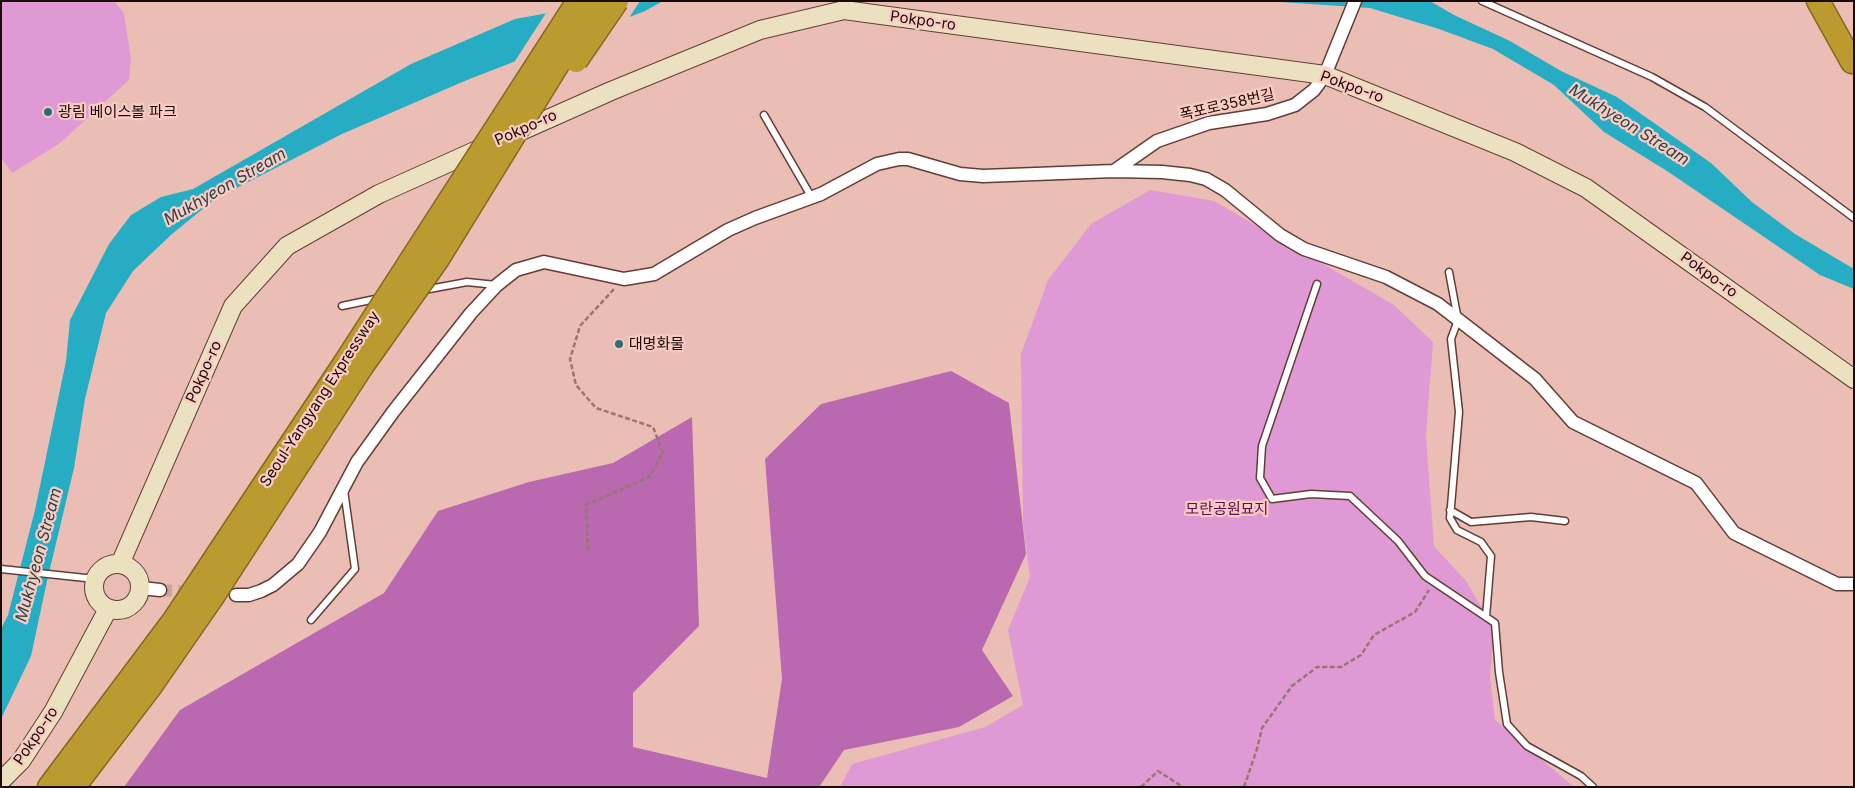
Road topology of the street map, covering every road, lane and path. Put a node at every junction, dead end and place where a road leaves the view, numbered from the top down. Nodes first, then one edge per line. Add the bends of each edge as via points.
1 (569, 1) edge
2 (578, 1) edge
3 (597, 1) edge
4 (618, 1) edge
5 (1355, 1) edge
6 (1482, 1) edge
7 (1818, 1) edge
8 (1837, 1) edge
9 (1853, 65) edge
10 (1325, 75) junction
11 (764, 115) dead end
12 (1114, 171) junction
13 (465, 178) junction
14 (812, 198) junction
15 (1854, 218) edge
16 (438, 259) junction
17 (1448, 272) dead end
18 (624, 279) junction
19 (1317, 284) dead end
20 (497, 285) junction
21 (342, 306) dead end
22 (1458, 320) junction
23 (352, 366) junction
24 (1854, 379) edge
25 (344, 486) junction
26 (1450, 510) junction
27 (1565, 521) dead end
28 (588, 551) dead end
29 (120, 564) junction
30 (1, 569) edge
31 (90, 579) junction
32 (1434, 583) junction
33 (1854, 584) edge
34 (141, 588) junction
35 (160, 590) tunnel mouth
36 (236, 595) tunnel mouth
37 (108, 609) junction
38 (1486, 617) junction
39 (311, 620) dead end
40 (1, 781) edge
41 (49, 787) edge
42 (74, 787) edge
43 (1141, 787) edge
44 (1183, 787) edge
45 (1244, 787) edge
46 (1592, 787) edge

1 - 13 highway, bridge
2 - 13 highway, Seoul-Yangyang Expressway, bridge
3 - 16 highway, Seoul-Yangyang Expressway, bridge
4 - 16 highway, bridge
5 - 10 street, 폭포로358번길
6 - 15 lane via 1652,77 1705,107
7 - 9 highway
8 - 9 highway
10 - 12 street, 폭포로358번길 via 1314,90 1295,105 1267,114 1209,123 1157,141
10 - 24 main road, Pokpo-ro via 1515,152 1586,188
10 - 29 main road, Pokpo-ro via 844,10 760,30 611,91 379,194 287,246 232,306
11 - 14 lane
12 - 14 street via 983,176 960,174 899,159 878,164
12 - 22 street via 1162,172 1206,180 1225,190 1304,249 1409,287
13 - 23 highway, Seoul-Yangyang Expressway, bridge
14 - 18 street via 768,212 728,230 654,274
16 - 23 highway, Seoul-Yangyang Expressway, bridge
17 - 22 lane
18 - 20 street via 544,262 516,270
18 - 28 path via 580,326 570,358 576,385 596,408 653,427 662,453 649,477 586,505
19 - 32 lane via 1262,446 1260,478 1272,499 1311,494 1350,496 1398,541
20 - 21 lane via 467,282
20 - 25 street via 393,412
22 - 26 lane via 1451,339 1460,412
22 - 33 street via 1535,379 1574,422 1696,483 1734,533 1836,584
23 - 41 highway, Seoul-Yangyang Expressway via 174,620
23 - 42 highway, Seoul-Yangyang Expressway via 212,598
25 - 36 street via 320,532 298,564 273,585 249,595
25 - 39 lane via 355,569
26 - 27 lane via 1471,522 1531,517
26 - 38 lane via 1450,518 1457,530 1481,542 1491,556
29 - 31 main road via 104,567
29 - 34 main road via 135,571
30 - 31 lane
31 - 37 main road via 96,596
32 - 38 lane
32 - 45 path via 1415,612 1374,635 1361,655 1340,667 1318,667 1292,686 1262,728
34 - 35 street
34 - 37 main road via 139,596 126,609
37 - 40 main road, Pokpo-ro via 54,712 21,761
38 - 46 lane via 1495,623 1507,724 1527,746 1582,776
43 - 44 path via 1158,771

